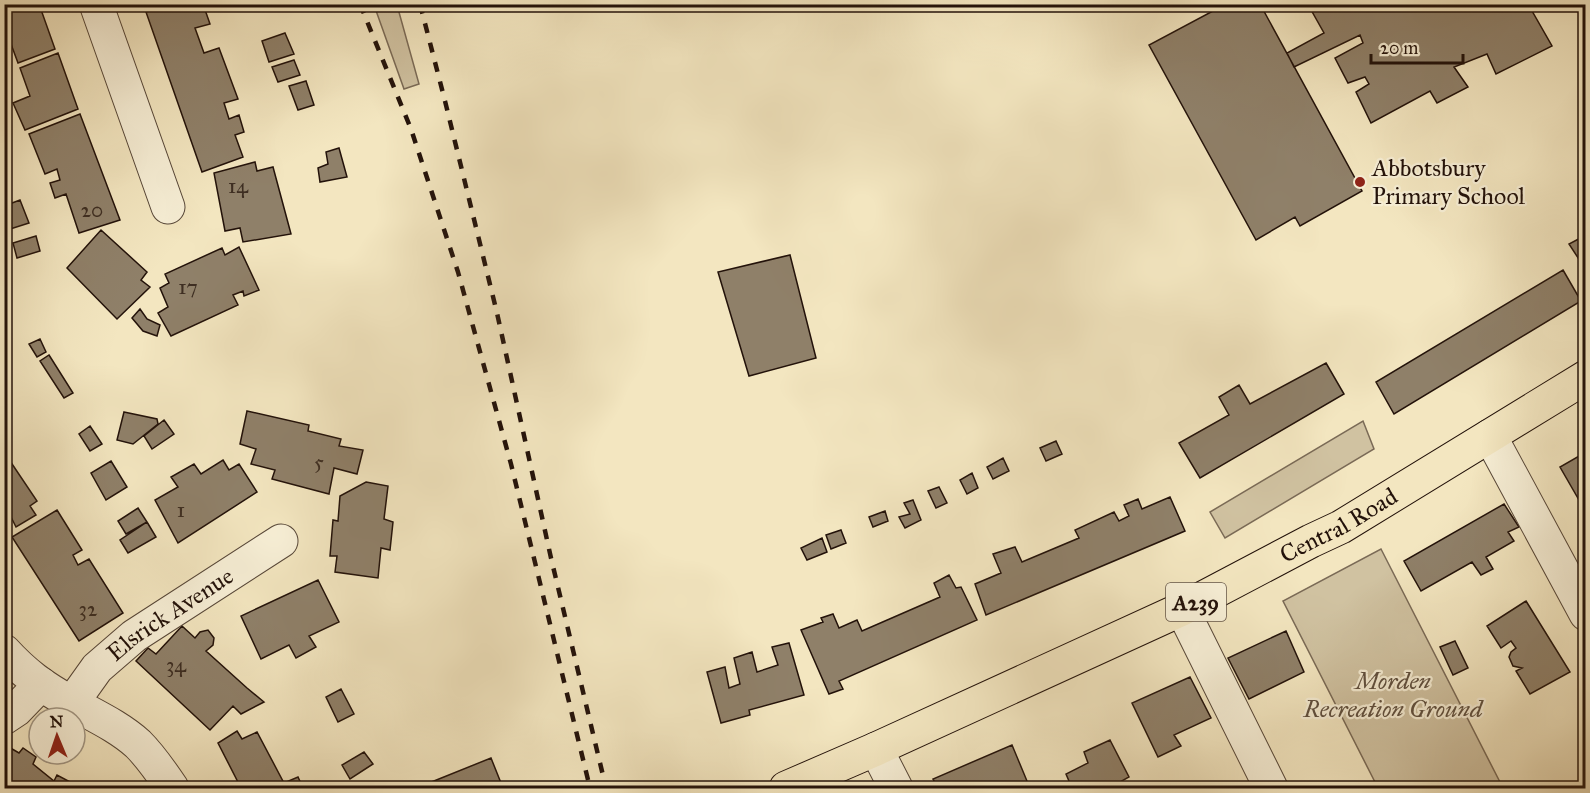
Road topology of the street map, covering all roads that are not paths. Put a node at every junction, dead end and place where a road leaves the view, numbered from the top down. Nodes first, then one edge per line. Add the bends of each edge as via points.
1 (96, 4) edge
2 (168, 207) dead end
3 (1586, 377) edge
4 (1490, 436) junction
5 (282, 541) dead end
6 (1182, 609) junction
7 (1586, 614) edge
8 (4, 651) edge
9 (41, 684) junction
10 (72, 703) junction
11 (4, 718) edge
12 (876, 749) junction
13 (172, 789) edge
14 (786, 789) edge
15 (896, 789) edge
16 (1271, 789) edge

1 - 2 street
3 - 4 main road, Central Road / A239
4 - 6 main road, Central Road / A239 via 1341,527
4 - 7 street
5 - 10 street, Elsrick Avenue via 134,636 97,668
6 - 12 main road, Central Road / A239
6 - 16 street
8 - 9 street
9 - 10 street
9 - 11 street
10 - 13 street via 102,718 137,744
12 - 14 main road, Central Road / A239
12 - 15 street

